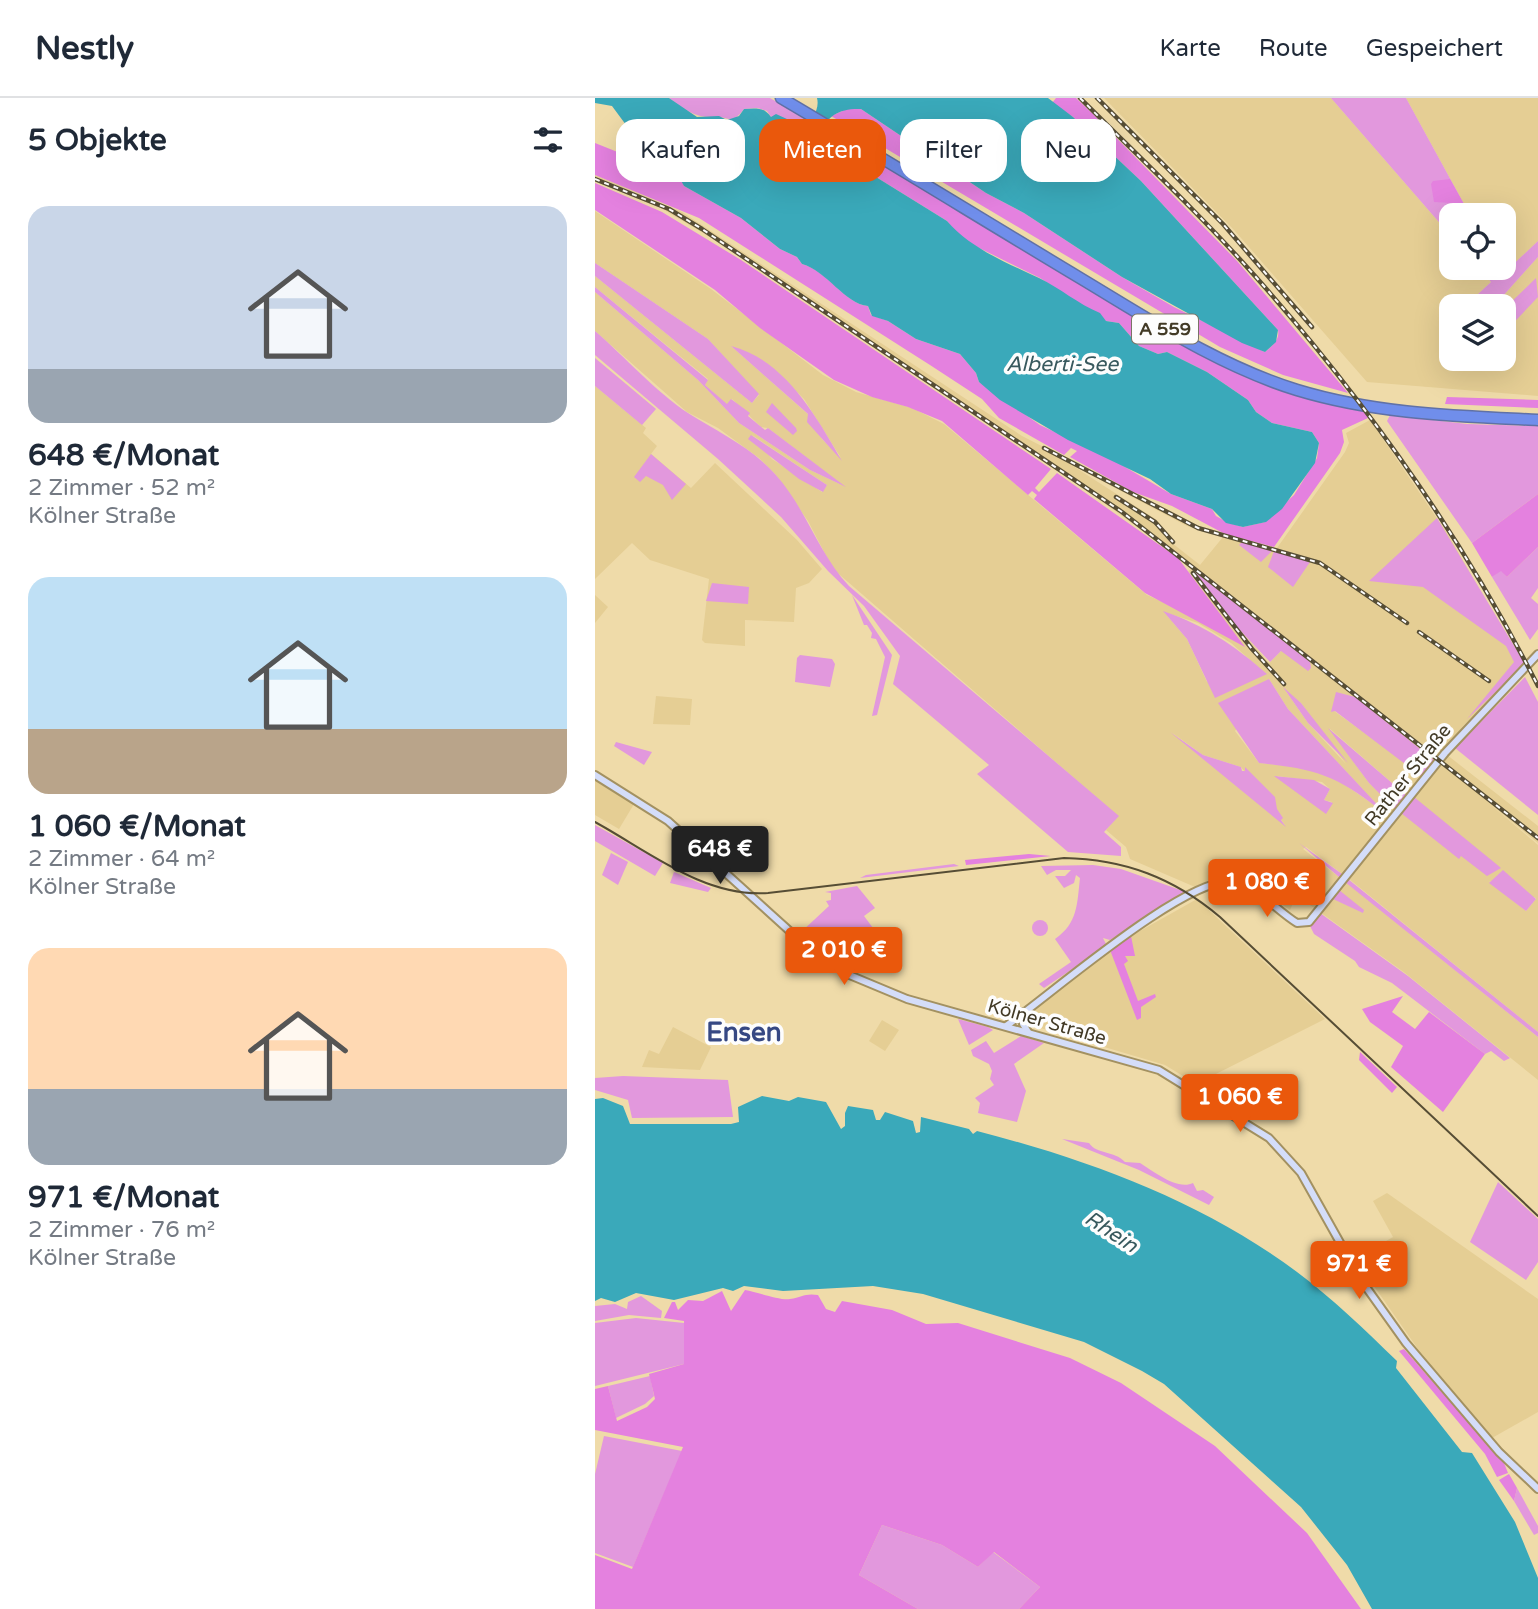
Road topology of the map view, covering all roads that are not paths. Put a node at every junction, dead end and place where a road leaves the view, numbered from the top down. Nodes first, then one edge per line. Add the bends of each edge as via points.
1 (781, 98) edge
2 (793, 98) edge
3 (807, 110) junction
4 (822, 119) edge
5 (886, 157) edge
6 (886, 158) edge
7 (1538, 414) edge
8 (1538, 420) edge
9 (1538, 654) edge
10 (595, 775) edge
11 (1023, 1012) junction
12 (1006, 1026) junction
13 (1028, 1032) junction
14 (1538, 1489) edge

1 - 3 highway, A 559
2 - 3 highway, A 559
3 - 4 highway, A 559
5 - 7 highway, A 559 via 1243,363 1297,383 1373,402
6 - 8 highway, A 559 via 1167,330 1240,368 1295,389 1373,408
9 - 11 main road, Rather Straße via 1445,752 1309,922 1297,923 1237,882 1208,884 1110,947
10 - 12 main road, Kölner Straße via 679,829 824,960 907,999
11 - 12 main road
11 - 13 main road
12 - 13 main road, Kölner Straße
13 - 14 main road, Kölner Straße via 1159,1070 1269,1138 1301,1173 1361,1280 1425,1367

